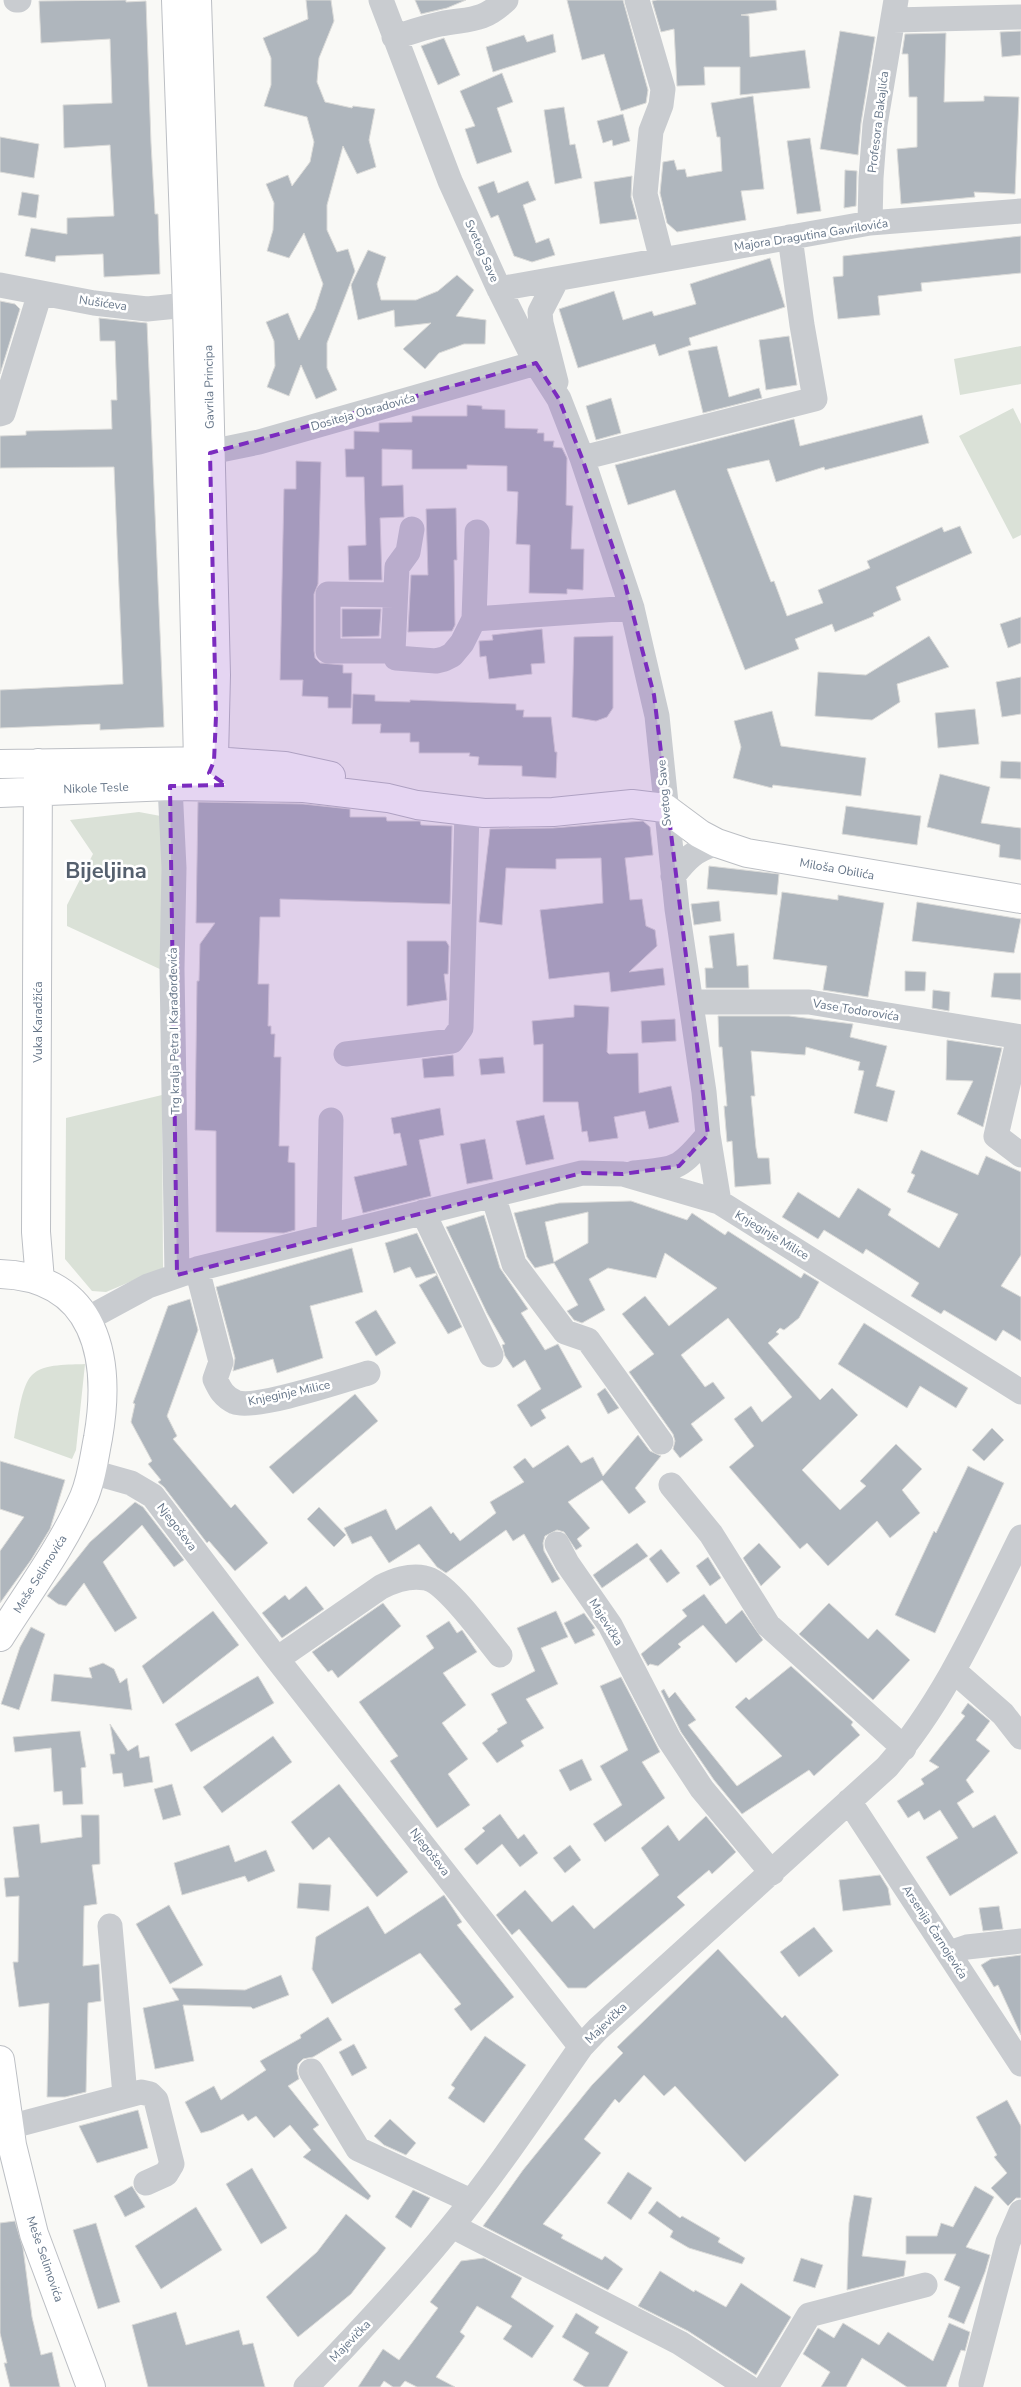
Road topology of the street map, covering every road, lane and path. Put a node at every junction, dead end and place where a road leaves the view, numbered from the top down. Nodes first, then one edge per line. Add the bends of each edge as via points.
1 (176, 0) edge
2 (197, 0) edge
3 (381, 0) edge
4 (506, 0) edge
5 (637, 0) edge
6 (894, 10) edge
7 (1021, 16) edge
8 (394, 37) junction
9 (1021, 211) edge
10 (870, 223) junction
11 (790, 238) junction
12 (662, 260) junction
13 (557, 279) junction
14 (0, 285) edge
15 (499, 290) junction
16 (40, 293) junction
17 (197, 304) junction
18 (536, 363) junction
19 (560, 399) junction
20 (2, 414) edge
21 (200, 455) junction
22 (582, 458) junction
23 (412, 529) dead end
24 (477, 532) dead end
25 (395, 595) junction
26 (632, 608) junction
27 (474, 619) junction
28 (393, 651) junction
29 (206, 716) junction
30 (154, 761) junction
31 (38, 763) junction
32 (0, 764) edge
33 (285, 766) junction
34 (202, 776) junction
35 (38, 790) junction
36 (0, 793) edge
37 (388, 798) junction
38 (665, 808) junction
39 (467, 812) junction
40 (717, 843) junction
41 (673, 876) junction
42 (1021, 899) edge
43 (691, 1002) junction
44 (1020, 1037) edge
45 (346, 1054) dead end
46 (332, 1120) dead end
47 (708, 1135) junction
48 (1021, 1155) edge
49 (623, 1174) junction
50 (493, 1195) junction
51 (719, 1202) junction
52 (423, 1212) junction
53 (329, 1236) junction
54 (187, 1272) junction
55 (0, 1274) edge
56 (40, 1280) junction
57 (88, 1319) junction
58 (492, 1355) dead end
59 (368, 1373) dead end
60 (1021, 1392) edge
61 (661, 1442) dead end
62 (92, 1472) junction
63 (671, 1485) dead end
64 (1021, 1538) edge
65 (557, 1544) dead end
66 (0, 1637) edge
67 (500, 1655) dead end
68 (277, 1659) junction
69 (954, 1672) junction
70 (1021, 1737) edge
71 (904, 1748) junction
72 (850, 1801) junction
73 (772, 1873) junction
74 (110, 1926) dead end
75 (1021, 1941) edge
76 (949, 1953) junction
77 (581, 2047) junction
78 (0, 2060) edge
79 (1021, 2064) edge
80 (311, 2071) dead end
81 (125, 2095) junction
82 (9, 2127) junction
83 (146, 2184) dead end
84 (471, 2201) junction
85 (1021, 2212) edge
86 (452, 2226) junction
87 (925, 2285) dead end
88 (971, 2384) dead end
89 (308, 2386) edge
90 (91, 2387) edge
91 (748, 2387) edge
92 (766, 2387) edge

1 - 17 main road, Gavrila Principa
2 - 17 main road, Gavrila Principa
3 - 8 street, Svetog Save
4 - 8 street via 483,17 440,24
5 - 12 street via 662,88 661,105 651,131 645,194
6 - 7 street, Profesora Bakajlića
6 - 10 street, Profesora Bakajlića via 875,125
8 - 15 street, Svetog Save via 450,181
9 - 10 street, Majora Dragutina Gavrilovića
10 - 11 street, Majora Dragutina Gavrilovića
11 - 12 street, Majora Dragutina Gavrilovića
11 - 22 street via 815,400
12 - 13 street, Majora Dragutina Gavrilovića
13 - 15 street, Majora Dragutina Gavrilovića
13 - 19 street via 540,312
14 - 16 street, Nušićeva
15 - 18 street, Svetog Save
16 - 17 street, Nušićeva via 147,309
16 - 20 street
17 - 21 main road, Gavrila Principa
18 - 19 street, Svetog Save
18 - 21 street, Dositeja Obradovića via 259,442
19 - 22 street, Svetog Save
21 - 29 main road, Gavrila Principa
22 - 26 street, Svetog Save
23 - 25 street via 408,552 397,567
24 - 27 street
25 - 28 street
25 - 28 street via 328,594 328,651
26 - 27 street
26 - 38 street, Svetog Save via 654,695
27 - 28 street via 462,643 444,660 396,658
29 - 30 main road via 178,746
29 - 33 main road via 242,746
29 - 34 main road, Gavrila Principa
30 - 31 main road, Nikole Tesle
30 - 34 main road, Nikole Tesle
31 - 32 main road, Nikole Tesle
31 - 35 main road, Vuka Karadžića
33 - 34 main road
33 - 37 main road via 350,780
34 - 35 main road, Nikole Tesle
34 - 37 main road
34 - 54 street, Trg kralja Petra I Karađorđevića via 174,868 172,969
35 - 36 main road, Nikole Tesle
35 - 56 main road, Vuka Karadžića via 36,1232
37 - 39 main road
38 - 39 main road via 632,804 553,812
38 - 40 main road, Miloša Obilića
38 - 41 street, Svetog Save
39 - 45 street via 461,1028 452,1041
40 - 41 street via 699,849 687,858
40 - 42 main road, Miloša Obilića via 765,857
41 - 43 street, Svetog Save
43 - 44 street, Vase Todorovića via 810,1002
43 - 47 street, Svetog Save
44 - 48 street, Vase Todorovića via 996,1136
46 - 53 street
47 - 49 street via 679,1166
47 - 51 street, Svetog Save
49 - 50 street, Knjeginje Milice via 582,1173
49 - 51 street, Knjeginje Milice
50 - 52 street, Knjeginje Milice
50 - 61 street via 514,1264 565,1332 588,1340
51 - 60 street, Knjeginje Milice
52 - 53 street, Knjeginje Milice
52 - 58 street
53 - 54 street, Knjeginje Milice
54 - 57 street, Knjeginje Milice via 148,1286
54 - 59 street, Knjeginje Milice via 221,1362 215,1379 222,1394 237,1403 313,1390
55 - 56 main road, Meše Selimovića
56 - 57 main road, Meše Selimovića via 71,1299
57 - 62 main road, Meše Selimovića via 100,1353 102,1378 102,1408
62 - 66 main road, Meše Selimovića via 59,1546
62 - 68 street, Njegoševa via 131,1483 153,1496
63 - 71 street via 711,1534 768,1625
64 - 69 street, Majevička
65 - 73 street, Majevička via 610,1625 669,1739 702,1789
67 - 68 street via 444,1588 427,1578 411,1577 381,1587
68 - 77 street, Njegoševa
69 - 70 street via 1003,1714
69 - 71 street, Majevička
71 - 72 street, Majevička
72 - 73 street, Majevička
72 - 76 street, Arsenija Čarnojevića
73 - 77 street, Majevička
74 - 81 street
75 - 76 street via 968,1947
76 - 79 street, Arsenija Čarnojevića
77 - 84 street, Majevička
78 - 82 main road, Meše Selimovića
80 - 84 street via 358,2149
81 - 82 street
81 - 83 street via 141,2092 156,2100 172,2164 166,2174
82 - 90 main road, Meše Selimovića via 34,2234
84 - 86 street, Majevička
85 - 88 street via 1008,2242
86 - 89 street, Majevička via 376,2315
86 - 91 street via 680,2343
87 - 92 street via 809,2315

